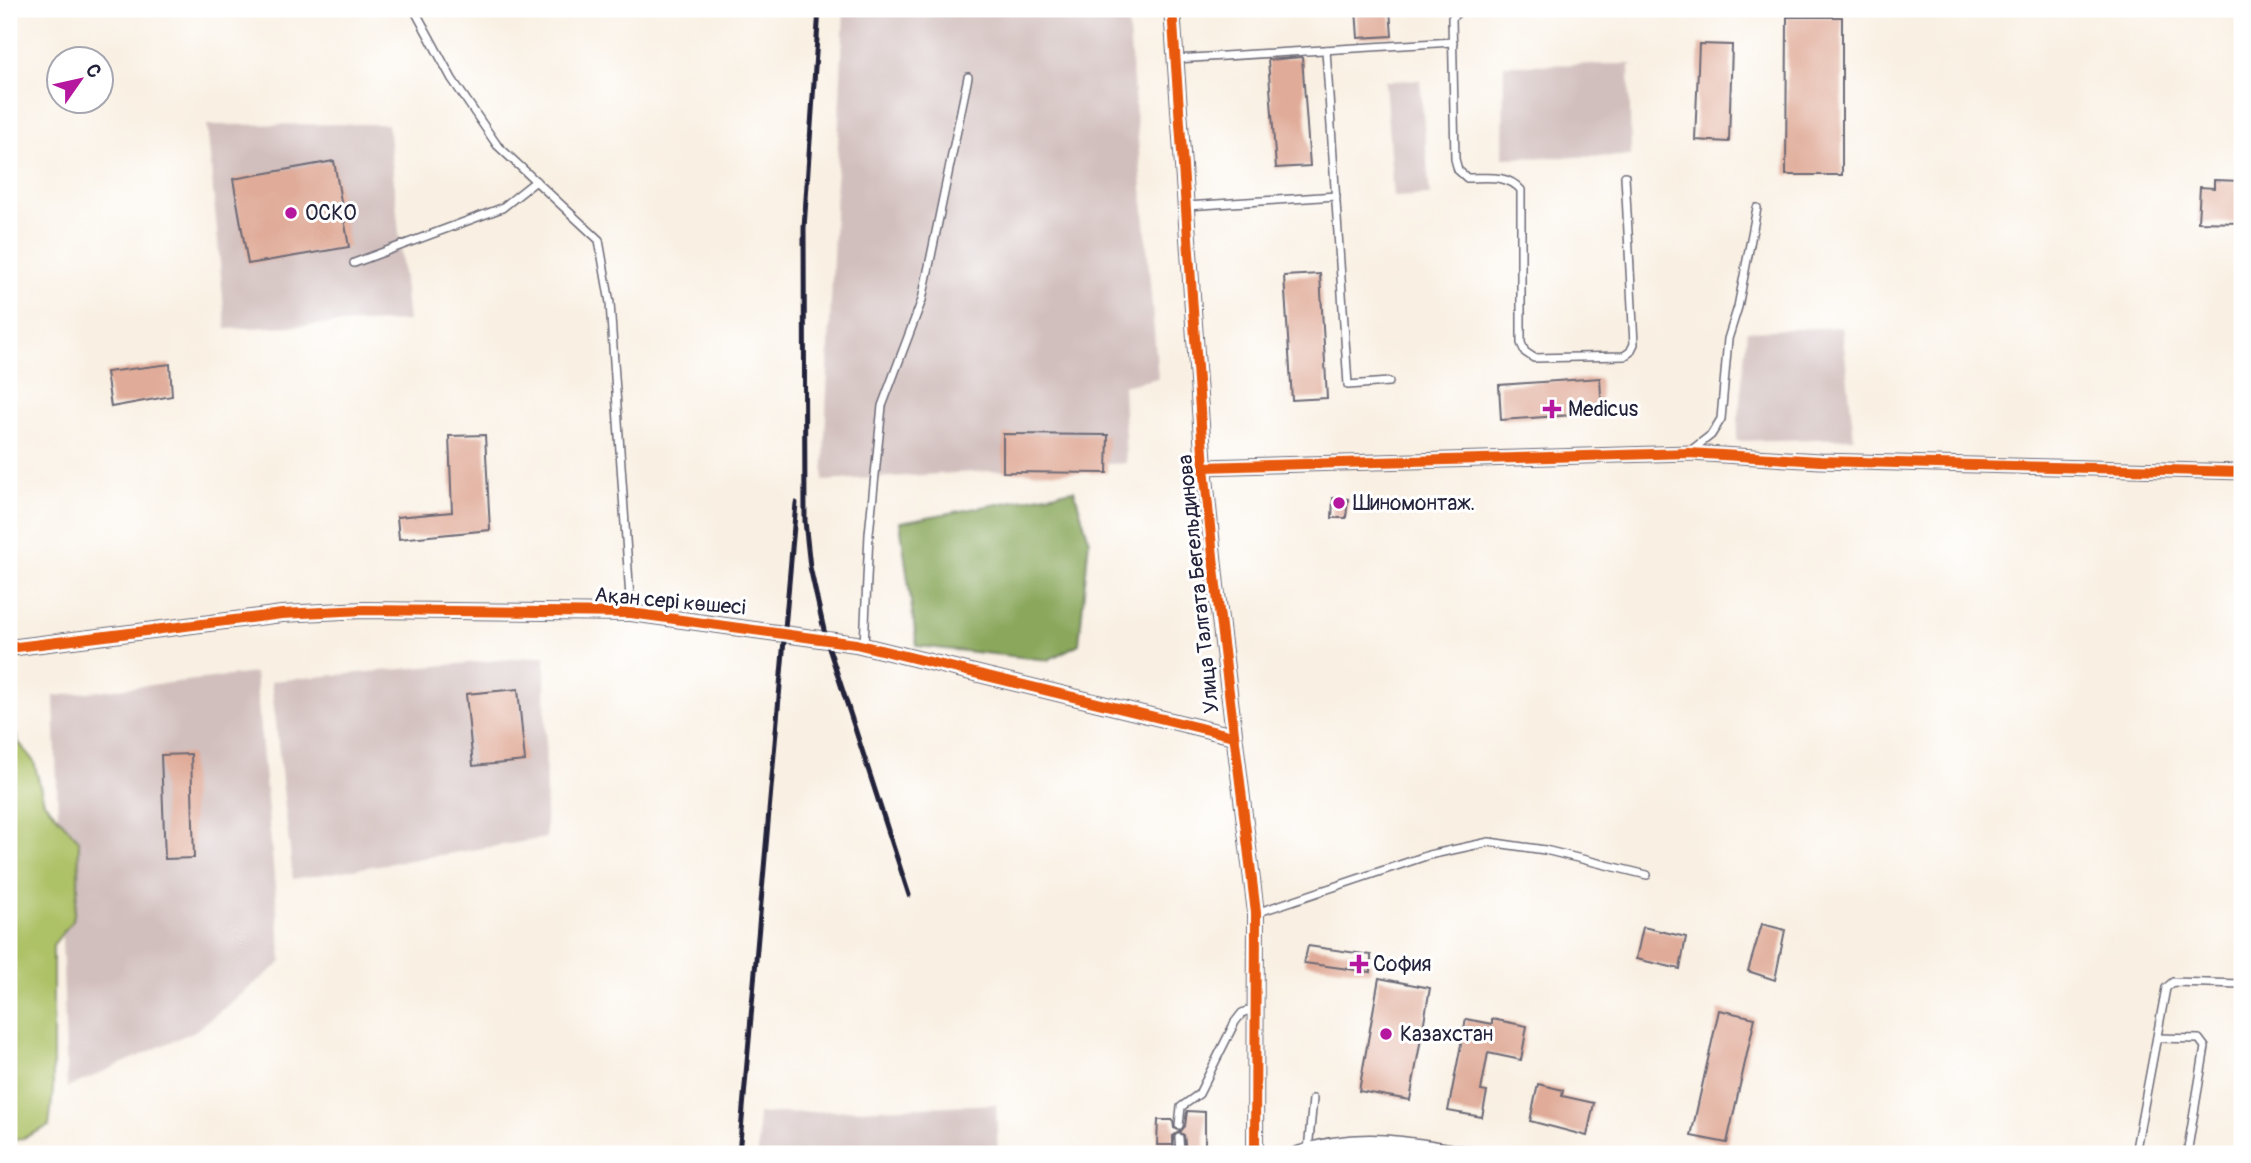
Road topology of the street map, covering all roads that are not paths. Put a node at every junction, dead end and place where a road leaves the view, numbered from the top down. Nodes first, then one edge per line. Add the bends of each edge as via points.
1 (414, 9) edge
2 (1172, 9) edge
3 (1465, 9) edge
4 (1453, 42) junction
5 (1326, 50) junction
6 (1175, 60) junction
7 (968, 76) dead end
8 (1625, 176) dead end
9 (536, 181) junction
10 (1336, 196) junction
11 (1187, 206) junction
12 (1757, 208) dead end
13 (354, 263) dead end
14 (1389, 382) dead end
15 (1689, 453) junction
16 (1204, 467) junction
17 (2242, 472) edge
18 (631, 613) junction
19 (864, 646) junction
20 (9, 648) edge
21 (1233, 736) junction
22 (1647, 875) dead end
23 (1255, 913) junction
24 (2242, 984) edge
25 (1256, 1006) junction
26 (2157, 1038) junction
27 (1312, 1099) dead end
28 (1179, 1125) dead end
29 (1179, 1138) dead end
30 (1327, 1150) edge
31 (1303, 1152) edge
32 (1180, 1154) edge
33 (1255, 1154) edge
34 (1468, 1154) edge
35 (2136, 1154) edge
36 (2187, 1154) edge

1 - 9 lane via 452,79 497,145
2 - 6 street, Улица Талгата Бегельдинова
3 - 4 lane via 1452,18
4 - 5 lane
4 - 8 lane via 1458,170 1467,178 1506,178 1521,190 1521,343 1534,358 1624,356 1630,352 1634,344
5 - 6 lane
5 - 10 lane
6 - 11 street, Улица Талгата Бегельдинова
7 - 19 lane via 922,300 882,406
9 - 13 lane via 502,208
9 - 18 lane via 599,240 610,303
10 - 11 lane
10 - 14 lane via 1348,385
11 - 16 street, Улица Талгата Бегельдинова
12 - 15 lane via 1728,340 1721,419 1711,435
15 - 16 street
15 - 17 street
16 - 21 street, Улица Талгата Бегельдинова
18 - 19 street, Ақан сері көшесі
18 - 20 street, Ақан сері көшесі via 364,610 282,614
19 - 21 street, Ақан сері көшесі
21 - 23 street, Улица Талгата Бегельдинова
22 - 23 lane via 1545,850 1489,842 1416,859
23 - 25 street, Улица Талгата Бегельдинова
24 - 26 lane via 2169,984
25 - 28 lane via 1235,1022 1199,1094 1181,1107
25 - 33 street, Улица Талгата Бегельдинова
26 - 35 lane
26 - 36 lane via 2199,1039 2205,1047
27 - 31 lane
29 - 32 lane
30 - 31 street
30 - 34 street via 1370,1140

